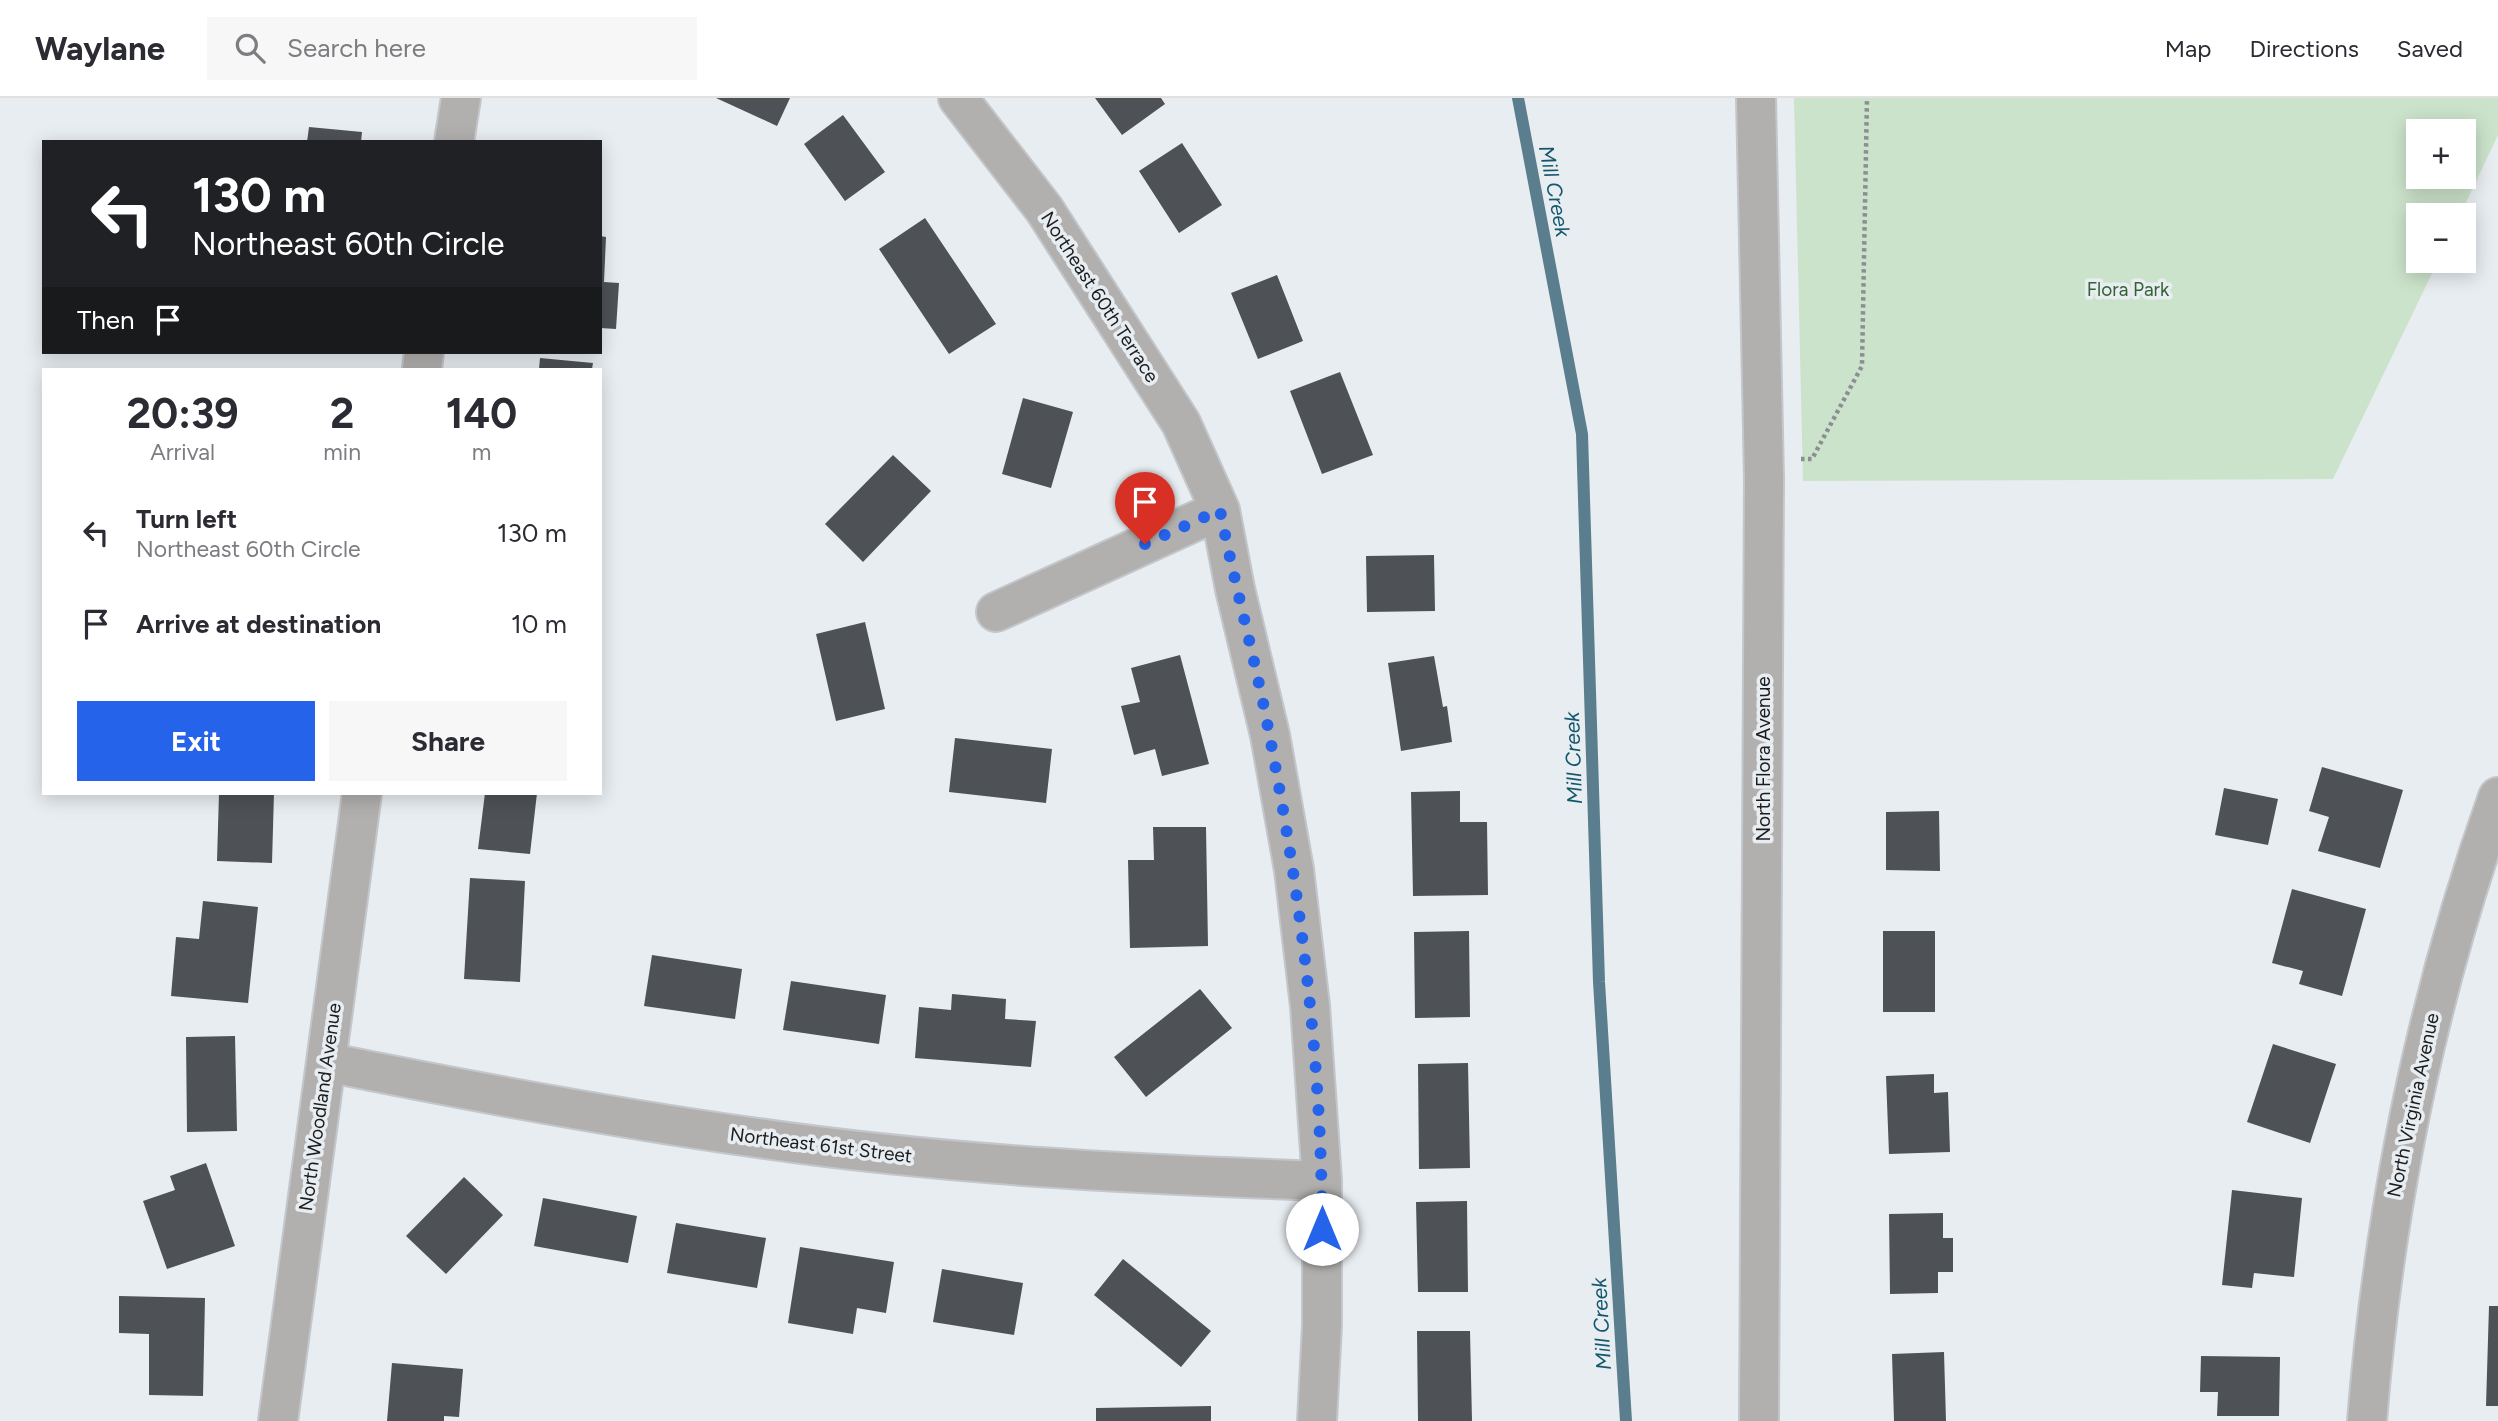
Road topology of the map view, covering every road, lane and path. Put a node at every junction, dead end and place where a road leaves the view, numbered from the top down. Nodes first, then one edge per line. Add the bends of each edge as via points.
1 (461, 98) edge
2 (958, 98) edge
3 (1756, 98) edge
4 (1867, 98) edge
5 (454, 140) edge
6 (1793, 460) dead end
7 (1220, 510) junction
8 (996, 612) dead end
9 (362, 795) edge
10 (2498, 797) edge
11 (326, 1062) junction
12 (1322, 1181) junction
13 (278, 1421) edge
14 (1317, 1421) edge
15 (1759, 1421) edge
16 (2367, 1421) edge

1 - 5 street
2 - 7 street, Northeast 60th Terrace via 1044,209 1181,424
3 - 15 street, North Flora Avenue via 1764,479
4 - 6 path via 1862,366 1812,458
7 - 8 street
7 - 12 street, Northeast 60th Terrace via 1270,735 1294,870 1310,1006
9 - 11 street, North Woodland Avenue
10 - 16 street, North Virginia Avenue via 2450,944 2411,1103 2374,1329
11 - 12 street, Northeast 61st Street via 498,1097 759,1139 1110,1173
11 - 13 street, North Woodland Avenue
12 - 14 street, Northeast 60th Terrace

